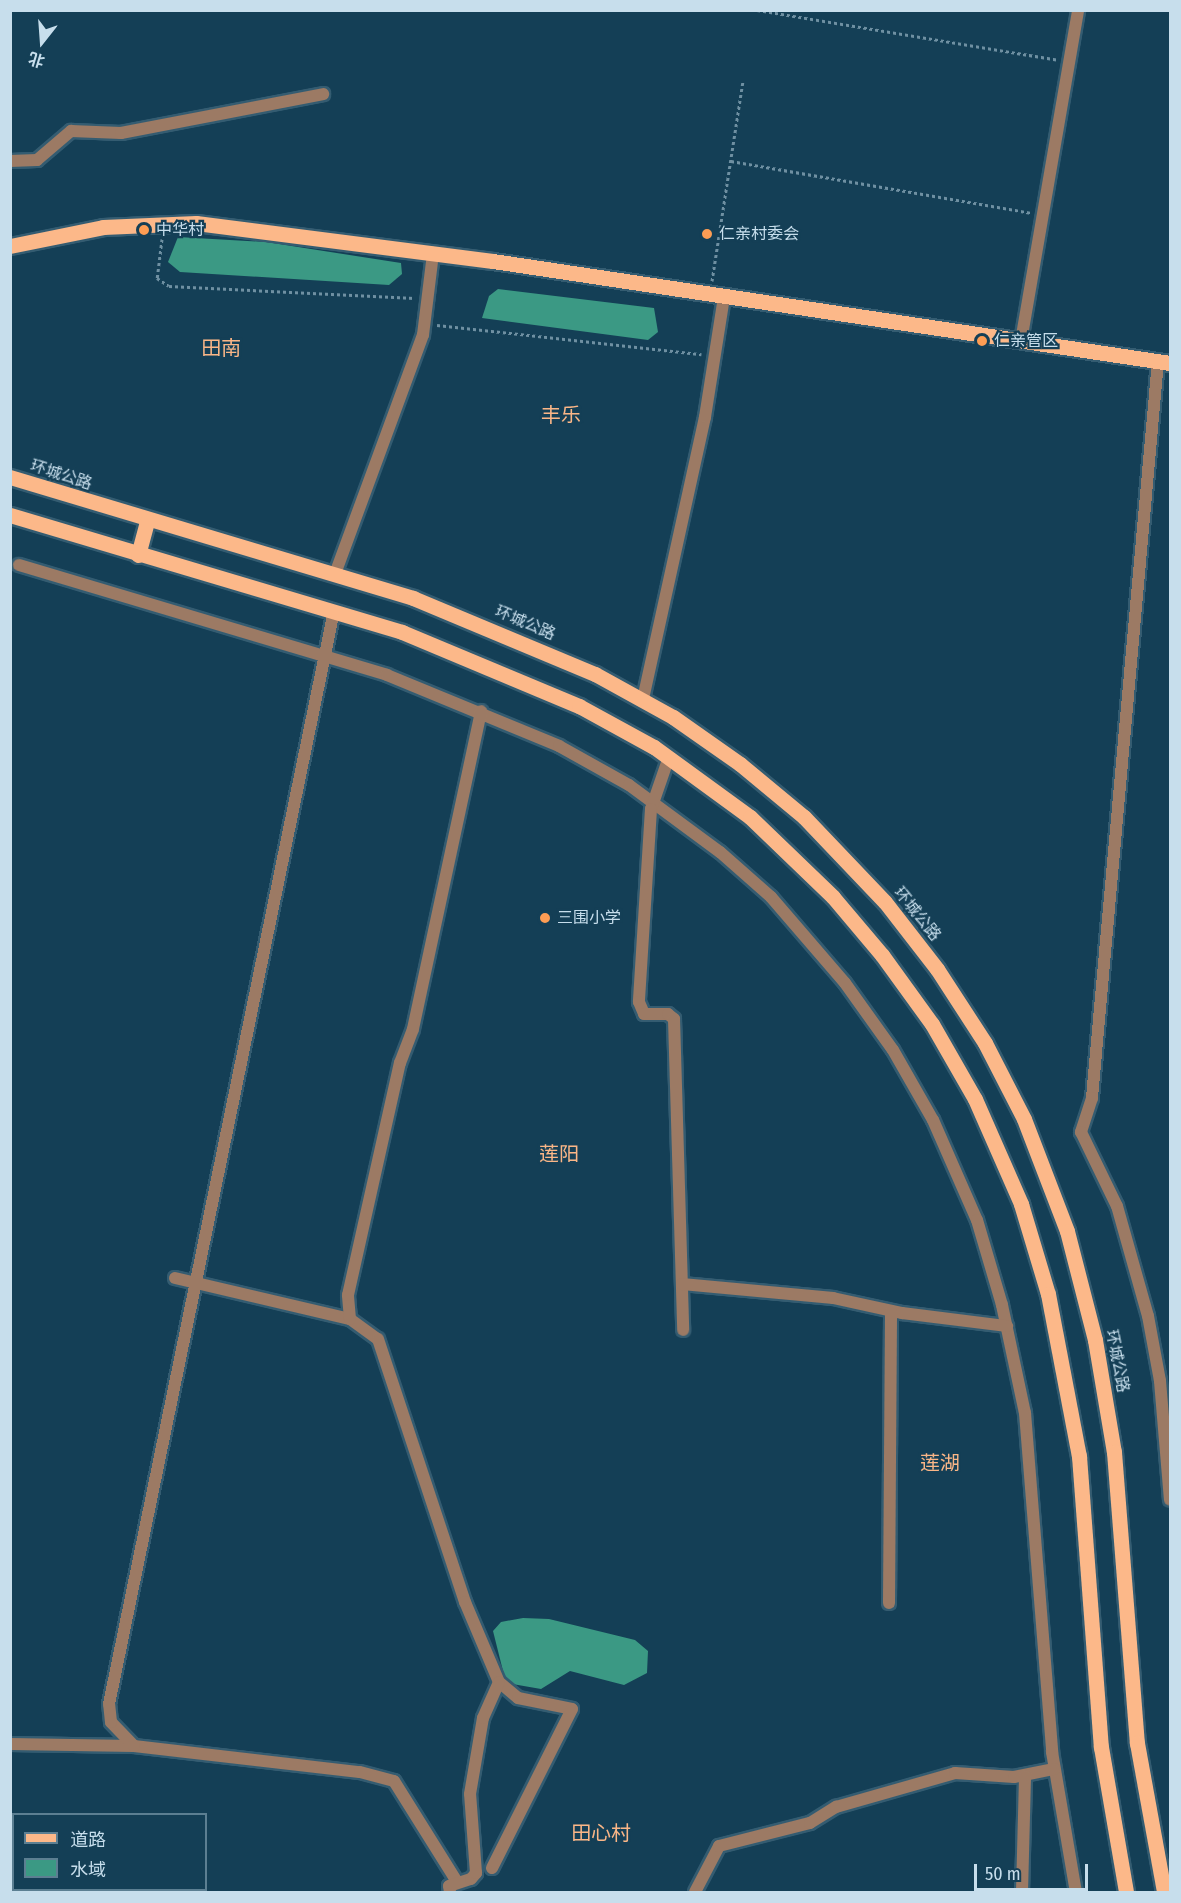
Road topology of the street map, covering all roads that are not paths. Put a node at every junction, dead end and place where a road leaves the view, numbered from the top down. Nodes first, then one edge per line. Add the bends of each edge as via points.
1 (1078, 10) edge
2 (322, 94) dead end
3 (10, 161) edge
4 (10, 246) edge
5 (433, 253) junction
6 (717, 296) junction
7 (1021, 341) junction
8 (1164, 362) edge
9 (10, 477) edge
10 (10, 514) edge
11 (147, 521) junction
12 (138, 555) junction
13 (19, 565) dead end
14 (335, 574) junction
15 (334, 611) junction
16 (325, 655) junction
17 (644, 699) junction
18 (481, 711) junction
19 (669, 757) junction
20 (654, 802) junction
21 (175, 1278) dead end
22 (195, 1283) junction
23 (681, 1284) junction
24 (891, 1311) junction
25 (350, 1319) junction
26 (1007, 1326) junction
27 (683, 1330) dead end
28 (1157, 1363) junction
29 (1170, 1364) edge
30 (1170, 1500) edge
31 (889, 1603) dead end
32 (499, 1682) junction
33 (10, 1744) edge
34 (134, 1746) junction
35 (1054, 1768) junction
36 (1025, 1776) junction
37 (492, 1868) dead end
38 (454, 1887) edge
39 (695, 1893) edge
40 (1022, 1893) edge
41 (1076, 1893) edge
42 (1126, 1893) edge
43 (1164, 1893) edge

1 - 7 street
2 - 3 street via 121,133 71,131 37,160
4 - 5 main road via 75,231 166,223
5 - 6 main road
5 - 14 street via 425,323
6 - 7 main road
6 - 17 street via 715,356
7 - 8 main road
8 - 28 street via 1092,1098 1081,1132 1126,1232
9 - 11 main road, 环城公路
10 - 12 main road
11 - 12 main road
11 - 14 main road, 环城公路
12 - 15 main road
13 - 16 street
14 - 17 main road, 环城公路 via 509,635
15 - 16 street
15 - 19 main road via 449,649 527,681 620,726
16 - 18 street
16 - 22 street
17 - 43 main road, 环城公路 via 765,784 859,873 962,1005 1024,1119 1067,1231 1106,1395 1121,1509 1137,1743
18 - 20 street via 598,766
18 - 25 street via 413,1029 400,1063 348,1295
19 - 20 street
19 - 42 main road via 780,843 858,925 932,1024 975,1099 1007,1168 1048,1294 1071,1401 1085,1512 1101,1747
20 - 23 street via 639,1002 644,1014 668,1014 674,1019
20 - 26 street via 771,897 870,1016 914,1084 949,1152 980,1229
21 - 22 street
22 - 25 street
22 - 34 street via 109,1704 111,1722
23 - 24 street via 833,1298
23 - 27 street
24 - 26 street
24 - 31 street
25 - 32 street via 372,1332 382,1346 465,1602
26 - 35 street via 1025,1413 1036,1516
28 - 29 street
28 - 30 street
32 - 37 street via 518,1698 572,1709
32 - 38 street via 483,1718 470,1794 476,1873 471,1880
33 - 34 street
34 - 38 street via 360,1772 394,1781
35 - 36 street
35 - 41 street
36 - 39 street via 955,1773 836,1807 810,1823 719,1846
36 - 40 street

